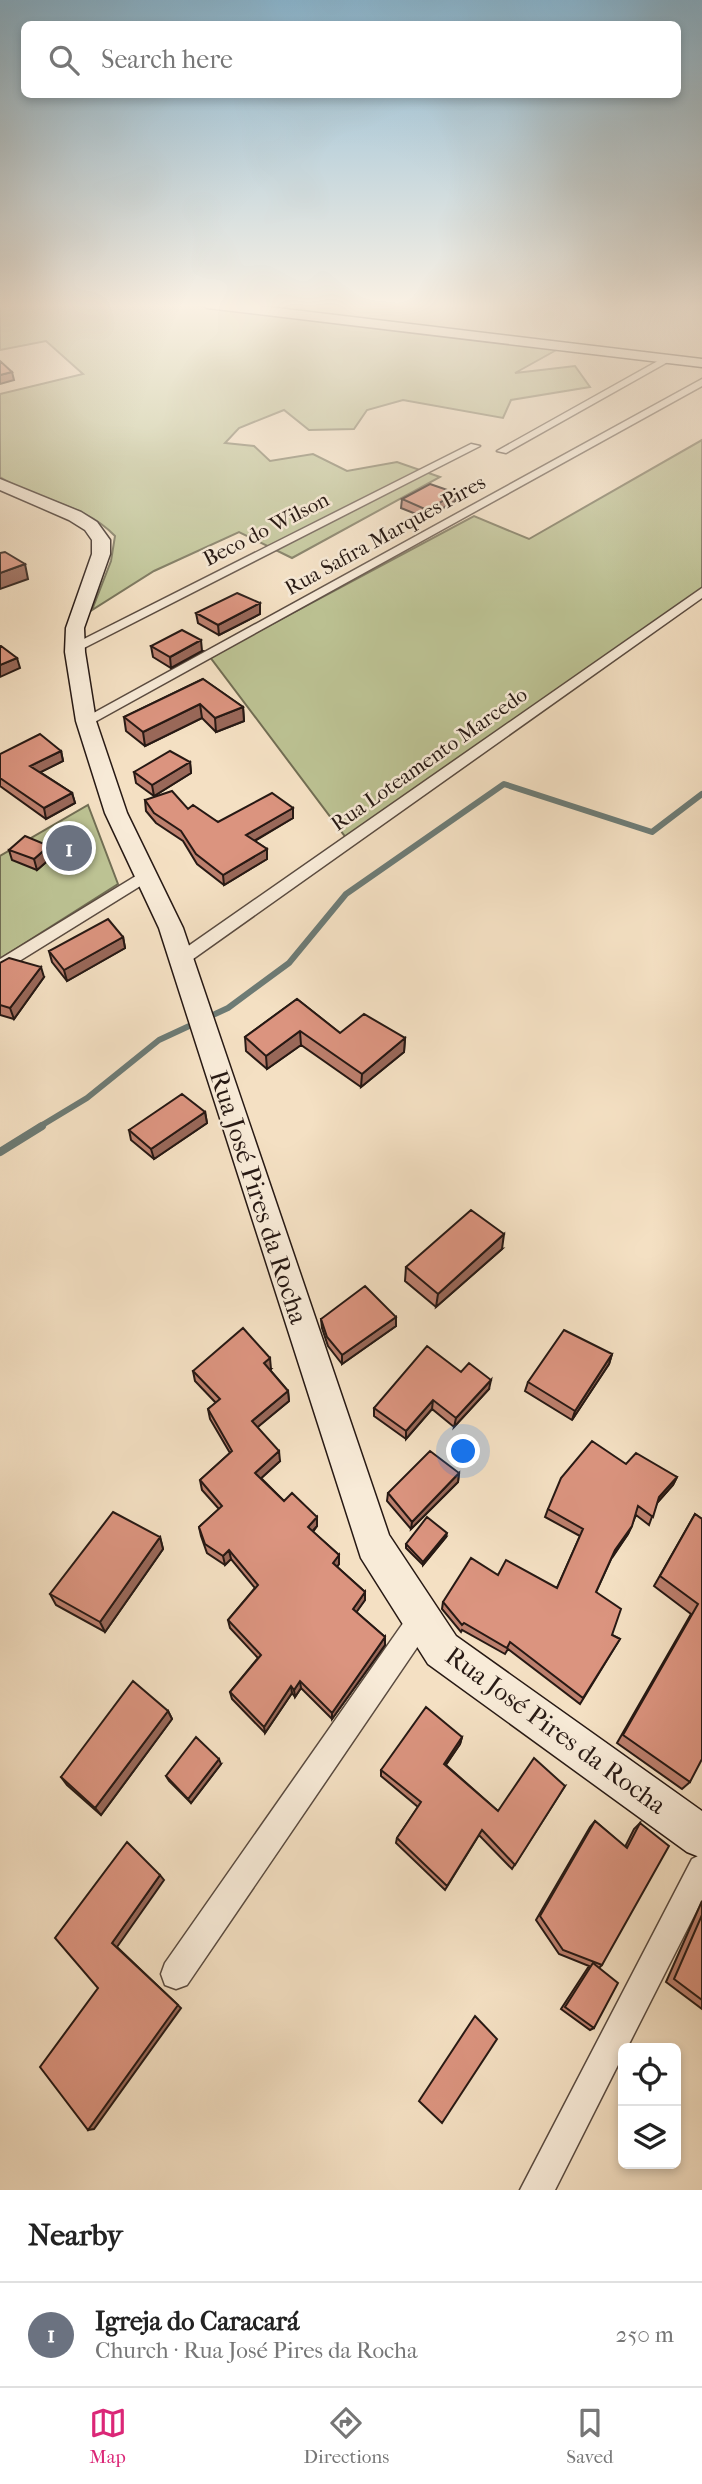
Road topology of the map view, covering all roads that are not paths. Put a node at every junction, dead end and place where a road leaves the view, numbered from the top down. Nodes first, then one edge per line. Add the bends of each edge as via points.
1 (583, 406) edge
2 (658, 406) edge
3 (474, 446) dead end
4 (502, 451) dead end
5 (0, 484) edge
6 (702, 592) edge
7 (75, 647) junction
8 (86, 721) junction
9 (144, 876) junction
10 (180, 960) junction
11 (0, 967) edge
12 (422, 1618) junction
13 (702, 1837) edge
14 (702, 1869) edge
15 (176, 1974) dead end
16 (537, 2190) edge

1 - 4 street
2 - 8 street, Rua Safira Marques Pires
3 - 7 street, Beco do Wilson
5 - 7 street, Rua José Pires da Rocha via 75,516 91,526 101,540 101,554 75,628
6 - 10 street, Rua Loteamento Marcedo
7 - 8 street, Rua José Pires da Rocha
8 - 9 street, Rua José Pires da Rocha via 116,813
9 - 10 street, Rua José Pires da Rocha via 171,928
9 - 11 street
10 - 12 street, Rua José Pires da Rocha via 373,1545
12 - 13 street, Rua José Pires da Rocha via 442,1650
12 - 15 street
14 - 16 street

